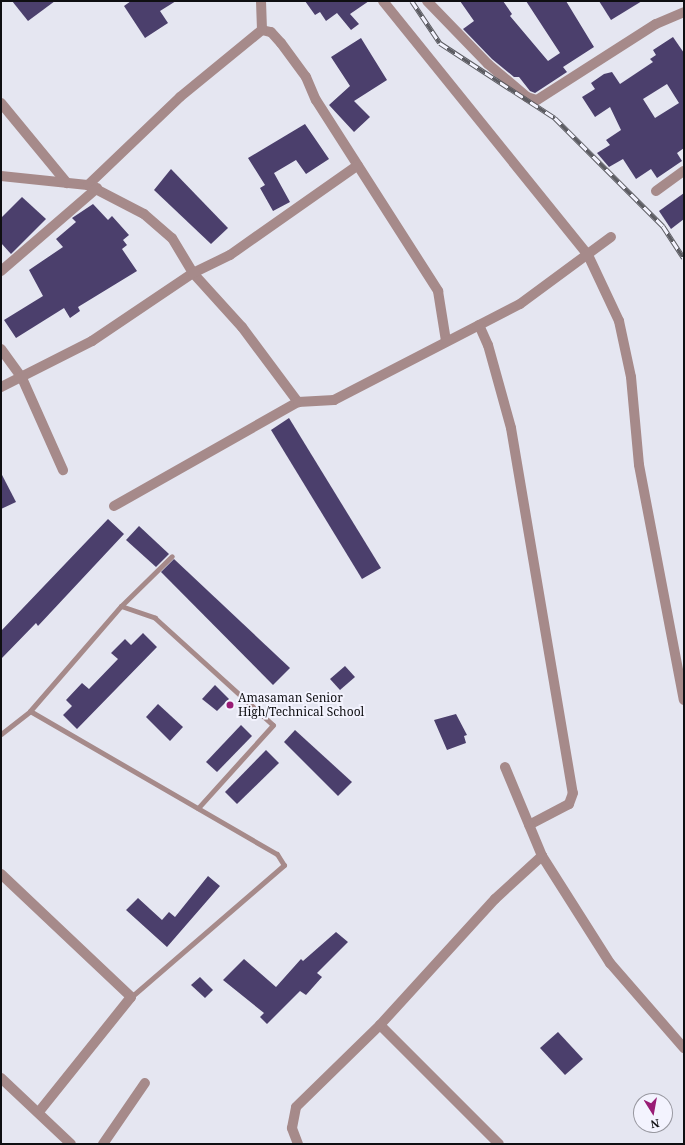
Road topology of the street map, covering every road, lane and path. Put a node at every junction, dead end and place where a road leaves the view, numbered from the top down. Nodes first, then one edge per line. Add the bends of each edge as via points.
1 (261, 1) edge
2 (383, 1) edge
3 (427, 1) edge
4 (684, 12) edge
5 (262, 30) junction
6 (1, 103) edge
7 (358, 165) junction
8 (684, 172) edge
9 (1, 176) edge
10 (67, 183) junction
11 (92, 186) junction
12 (656, 191) dead end
13 (611, 237) dead end
14 (588, 255) junction
15 (1, 271) edge
16 (193, 274) junction
17 (479, 325) junction
18 (446, 341) junction
19 (1, 349) edge
20 (22, 378) junction
21 (1, 387) edge
22 (298, 402) junction
23 (63, 470) dead end
24 (114, 506) dead end
25 (172, 556) dead end
26 (121, 606) junction
27 (684, 700) edge
28 (30, 711) junction
29 (1, 734) edge
30 (505, 767) dead end
31 (198, 808) junction
32 (529, 824) junction
33 (542, 856) junction
34 (1, 874) edge
35 (131, 997) junction
36 (380, 1025) junction
37 (684, 1048) edge
38 (1, 1079) edge
39 (145, 1084) dead end
40 (38, 1112) junction
41 (71, 1144) edge
42 (103, 1144) edge
43 (298, 1144) edge
44 (499, 1144) edge

1 - 5 street
2 - 14 street
3 - 4 street via 488,64 527,98 537,100 656,24
5 - 7 street via 271,32 306,77 316,100
5 - 11 street via 180,97
6 - 10 street
7 - 16 street via 230,255
7 - 18 street via 438,291
8 - 12 street
9 - 10 street
10 - 11 street
11 - 15 street
11 - 16 street via 144,214 172,238
13 - 14 street
14 - 17 street via 520,304
14 - 27 street via 619,321 631,377 639,465
16 - 20 street via 92,341
16 - 22 street via 242,327
17 - 18 street
17 - 32 street via 488,345 511,428 573,793 569,804
18 - 22 street via 334,400
19 - 20 street
20 - 21 street
20 - 23 street
22 - 24 street
25 - 26 lane
26 - 28 lane
26 - 31 lane via 155,618 273,725
28 - 29 lane
28 - 31 lane
30 - 32 street
31 - 35 lane via 277,854 284,865
32 - 33 street
33 - 36 street via 495,899
33 - 37 street via 610,962
34 - 35 street
35 - 40 street
36 - 43 street via 296,1107 292,1128
36 - 44 street
38 - 40 street
39 - 42 street
40 - 41 street

